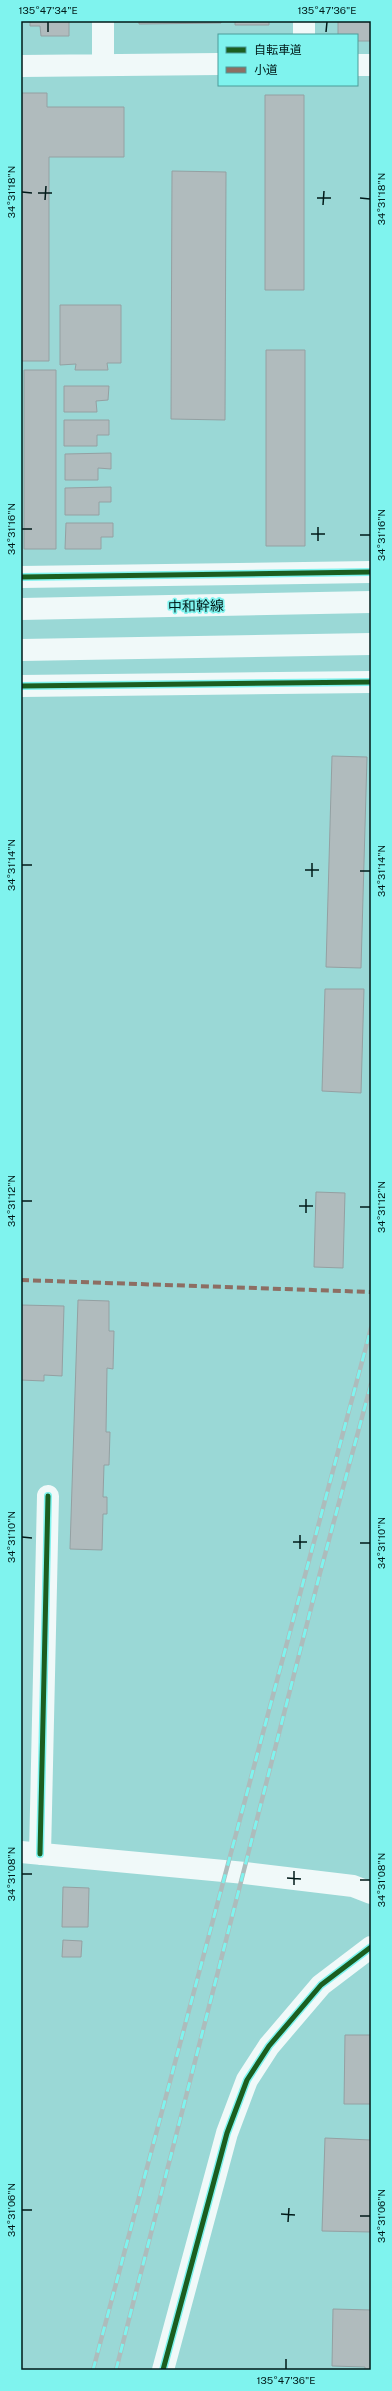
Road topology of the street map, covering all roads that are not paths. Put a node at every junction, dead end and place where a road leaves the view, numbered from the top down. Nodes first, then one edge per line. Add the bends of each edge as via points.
1 (103, 21) edge
2 (304, 21) edge
3 (304, 34) edge
4 (103, 64) junction
5 (218, 64) edge
6 (358, 65) edge
7 (371, 65) edge
8 (21, 66) edge
9 (371, 572) edge
10 (21, 577) edge
11 (371, 602) edge
12 (21, 609) edge
13 (371, 644) edge
14 (21, 650) edge
15 (371, 682) edge
16 (21, 686) edge
17 (48, 1496) dead end
18 (30, 1853) edge
19 (371, 1892) edge
20 (371, 1947) edge
21 (163, 2370) edge

1 - 4 street
2 - 3 street
4 - 5 street
4 - 8 street
6 - 7 street
9 - 10 street
11 - 12 street, 中和幹線
13 - 14 street
15 - 16 street
17 - 18 street
18 - 19 street via 260,1875 353,1886
20 - 21 street via 321,1985 269,2046 247,2080 226,2132

